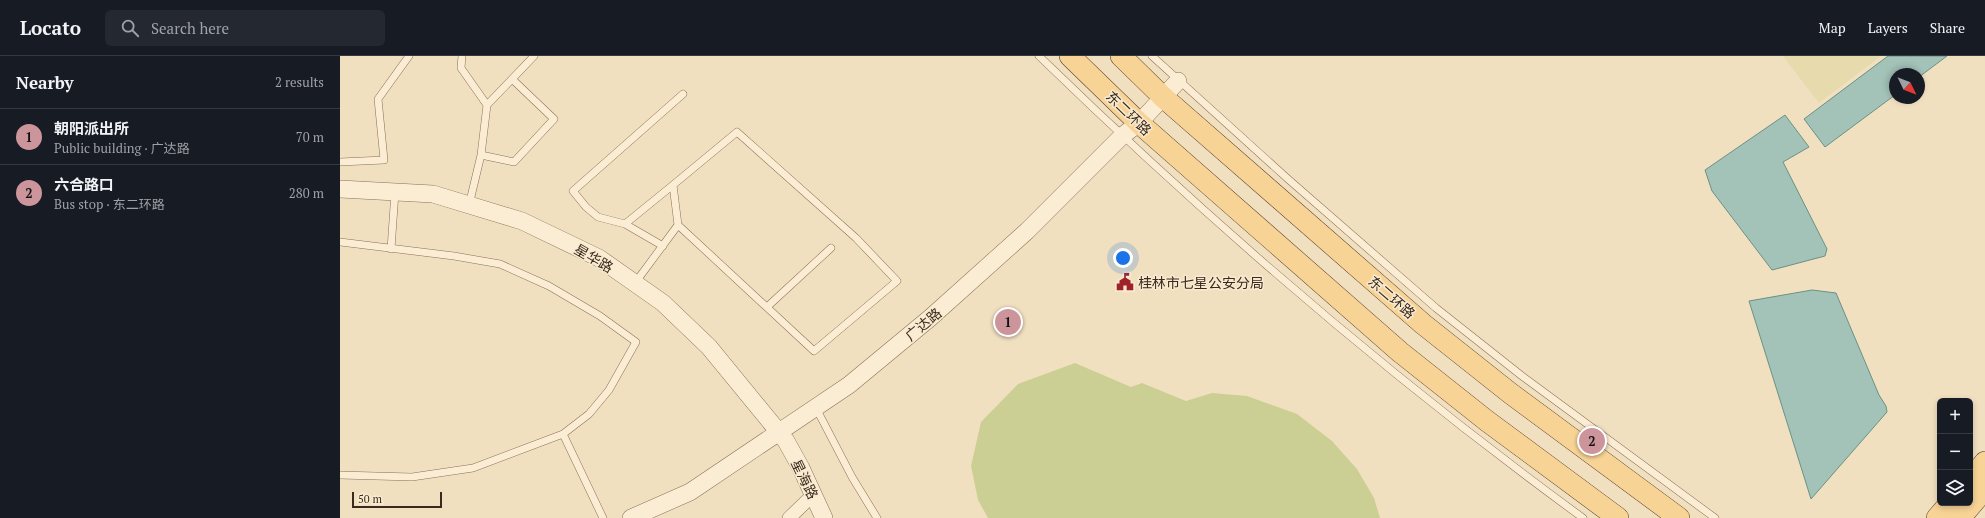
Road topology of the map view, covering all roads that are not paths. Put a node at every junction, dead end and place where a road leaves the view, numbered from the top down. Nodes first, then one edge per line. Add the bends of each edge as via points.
1 (409, 56) edge
2 (462, 56) edge
3 (534, 56) edge
4 (1040, 56) edge
5 (1070, 56) edge
6 (1121, 56) edge
7 (1152, 56) edge
8 (512, 79) junction
9 (1178, 81) junction
10 (683, 94) dead end
11 (1163, 97) junction
12 (487, 105) junction
13 (1138, 123) junction
14 (1122, 136) junction
15 (481, 155) junction
16 (340, 162) edge
17 (673, 185) junction
18 (340, 189) edge
19 (394, 192) junction
20 (468, 205) junction
21 (626, 224) junction
22 (678, 225) junction
23 (340, 242) edge
24 (663, 246) junction
25 (831, 248) dead end
26 (391, 249) junction
27 (634, 283) junction
28 (767, 307) junction
29 (816, 408) junction
30 (563, 434) junction
31 (783, 437) junction
32 (1985, 462) edge
33 (340, 475) edge
34 (1973, 476) edge
35 (1985, 489) edge
36 (813, 495) junction
37 (1947, 506) edge
38 (603, 518) edge
39 (631, 518) edge
40 (789, 518) edge
41 (824, 518) edge
42 (877, 518) edge
43 (1583, 518) edge
44 (1618, 518) edge
45 (1679, 518) edge
46 (1715, 518) edge
47 (1937, 518) edge
48 (1960, 518) edge

1 - 16 lane via 378,99 384,160
2 - 12 lane via 461,68
3 - 8 lane
4 - 14 lane
5 - 13 main road, 东二环路
6 - 11 main road, 东二环路
7 - 9 lane
8 - 12 lane
8 - 15 lane via 554,119 514,162
9 - 11 street, 广达路
9 - 46 lane via 1436,308 1522,376
10 - 21 lane via 573,191 598,217
11 - 13 street, 广达路
11 - 45 main road, 东二环路 via 1423,324 1510,393
12 - 15 lane
13 - 14 street, 广达路
13 - 44 main road, 东二环路 via 1400,352 1487,421
14 - 29 street, 广达路 via 1028,231 936,313 850,385
14 - 43 lane via 1382,364 1469,434
15 - 20 lane
17 - 21 lane
17 - 22 lane
17 - 28 lane via 737,132 856,238 897,281 814,351
18 - 19 street, 星华路
19 - 20 street, 星华路 via 433,194
19 - 26 lane
20 - 27 street, 星华路 via 522,221 599,258
21 - 24 lane
22 - 24 lane
22 - 28 lane
23 - 26 lane
24 - 27 lane
25 - 28 lane
26 - 30 lane via 500,264 549,286 600,316 636,342 609,390 589,414
27 - 31 street, 星华路 via 663,303 709,347
29 - 31 street, 广达路
29 - 42 lane via 852,478
30 - 33 lane via 473,468 412,477
30 - 38 lane
31 - 36 street, 星海路
31 - 39 street, 广达路 via 690,492
32 - 34 main road
35 - 48 main road
36 - 40 street
36 - 41 street, 星海路
37 - 47 main road

